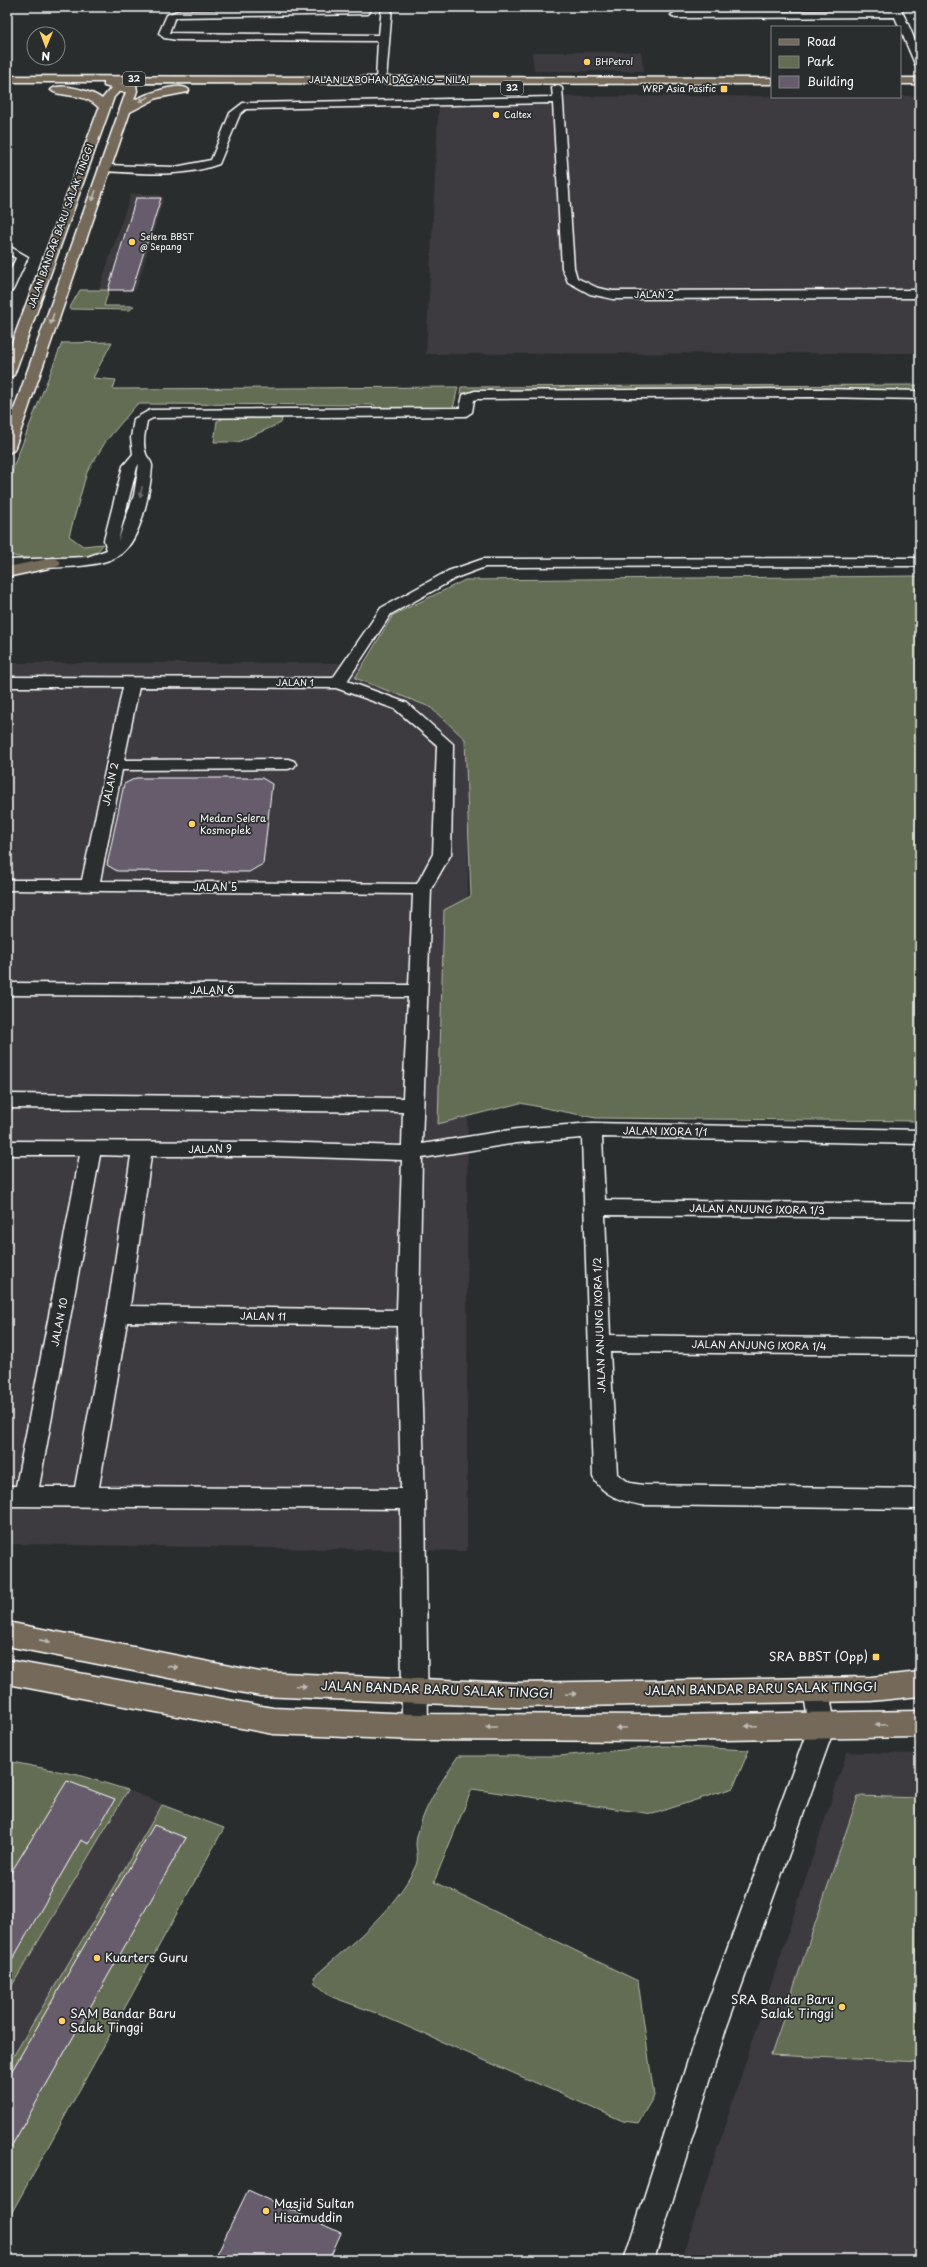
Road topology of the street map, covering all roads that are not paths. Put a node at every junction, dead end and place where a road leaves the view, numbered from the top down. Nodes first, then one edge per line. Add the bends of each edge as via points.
1 (387, 7) edge
2 (366, 10) edge
3 (897, 11) edge
4 (676, 15) dead end
5 (383, 38) junction
6 (362, 42) junction
7 (920, 64) edge
8 (7, 79) edge
9 (260, 80) junction
10 (381, 80) junction
11 (771, 81) edge
12 (901, 81) edge
13 (918, 82) edge
14 (7, 83) edge
15 (7, 87) edge
16 (125, 87) junction
17 (252, 87) junction
18 (901, 87) edge
19 (557, 88) junction
20 (771, 88) edge
21 (558, 100) junction
22 (104, 107) junction
23 (126, 110) junction
24 (93, 139) junction
25 (115, 139) junction
26 (104, 168) junction
27 (7, 248) edge
28 (7, 290) edge
29 (920, 294) edge
30 (7, 375) edge
31 (920, 395) edge
32 (12, 417) edge
33 (7, 450) edge
34 (7, 557) edge
35 (920, 562) edge
36 (53, 563) junction
37 (7, 564) edge
38 (7, 572) edge
39 (7, 682) edge
40 (132, 683) junction
41 (338, 684) junction
42 (288, 764) dead end
43 (114, 765) junction
44 (7, 885) edge
45 (90, 886) junction
46 (422, 889) junction
47 (7, 989) edge
48 (418, 991) junction
49 (7, 1101) edge
50 (413, 1105) junction
51 (592, 1130) junction
52 (920, 1137) edge
53 (7, 1148) edge
54 (91, 1148) junction
55 (142, 1148) junction
56 (412, 1153) junction
57 (595, 1207) junction
58 (920, 1211) edge
59 (118, 1314) junction
60 (408, 1318) junction
61 (598, 1343) junction
62 (920, 1347) edge
63 (16, 1496) edge
64 (85, 1497) junction
65 (920, 1499) edge
66 (413, 1500) junction
67 (7, 1634) edge
68 (7, 1672) edge
69 (920, 1684) edge
70 (816, 1689) junction
71 (414, 1690) junction
72 (920, 1724) edge
73 (822, 1726) junction
74 (415, 1727) junction
75 (639, 2260) edge

1 - 5 street
2 - 6 street
2 - 6 street via 177,14 170,17 164,33 177,37
3 - 4 street
3 - 7 street
5 - 6 street
5 - 10 street
8 - 9 main road, JALAN LABOHAN DAGANG ‒ NILAI / 32
9 - 10 main road, JALAN LABOHAN DAGANG ‒ NILAI / 32
9 - 16 main road via 239,84 157,84
10 - 11 main road, JALAN LABOHAN DAGANG ‒ NILAI / 32
12 - 13 main road
13 - 18 main road
14 - 16 main road via 103,84
15 - 16 main road, JALAN LABOHAN DAGANG ‒ NILAI / 32
15 - 22 main road via 74,92 99,101
16 - 17 main road, JALAN LABOHAN DAGANG ‒ NILAI / 32
16 - 22 main road, JALAN BANDAR BARU SALAK TINGGI via 112,92
16 - 23 main road via 132,91
17 - 19 main road, JALAN LABOHAN DAGANG ‒ NILAI / 32
17 -> 23 main road via 175,91 142,99
19 - 20 main road, JALAN LABOHAN DAGANG ‒ NILAI / 32
19 - 21 street
21 - 26 street via 243,106 235,114 215,162 204,167 170,170
21 - 29 street, JALAN 2 via 568,268 572,280 594,290 614,295
22 - 24 main road, JALAN BANDAR BARU SALAK TINGGI
23 - 25 main road
24 - 25 main road
24 - 30 main road, JALAN BANDAR BARU SALAK TINGGI
25 - 26 main road
26 -> 32 main road
27 - 28 street via 22,257
31 - 36 street via 475,395 468,398 466,412 150,414 141,419 137,440 139,456 146,466 141,495 127,540 115,552 88,561
32 - 33 main road
34 - 36 main road via 24,562
35 - 41 street via 483,563 453,574 386,611
36 - 37 street
36 - 38 main road
39 - 40 street, JALAN 1
40 - 41 street, JALAN 1
40 - 43 street, JALAN 2
41 - 46 street, JALAN 1 via 401,706 445,744 442,854
42 - 43 street
43 - 45 street, JALAN 2
44 - 45 street, JALAN 5
45 - 46 street, JALAN 5
46 - 48 street
47 - 48 street, JALAN 6
48 - 50 street
49 - 50 street
50 - 56 street
51 - 52 street, JALAN IXORA 1/1
51 - 56 street, JALAN IXORA 1/1 via 517,1136
51 - 57 street, JALAN ANJUNG IXORA 1/2
53 - 54 street, JALAN 9
54 - 55 street, JALAN 9
54 - 63 street, JALAN 10
55 - 56 street, JALAN 9
55 - 59 street
56 - 60 street
57 - 58 street, JALAN ANJUNG IXORA 1/3
57 - 61 street, JALAN ANJUNG IXORA 1/2
59 - 60 street, JALAN 11
59 - 64 street
60 - 66 street
61 - 62 street, JALAN ANJUNG IXORA 1/4
61 - 65 street, JALAN ANJUNG IXORA 1/2 via 606,1477 612,1485 625,1492 643,1495
63 - 64 street
64 - 66 street
66 - 71 street
67 -> 71 main road, JALAN BANDAR BARU SALAK TINGGI via 260,1684
68 - 74 main road via 273,1721
69 - 70 main road, JALAN BANDAR BARU SALAK TINGGI
71 -> 70 main road, JALAN BANDAR BARU SALAK TINGGI via 517,1695
70 - 73 street
71 - 74 street
72 -> 73 main road
73 -> 74 main road
73 - 75 street via 712,2029

